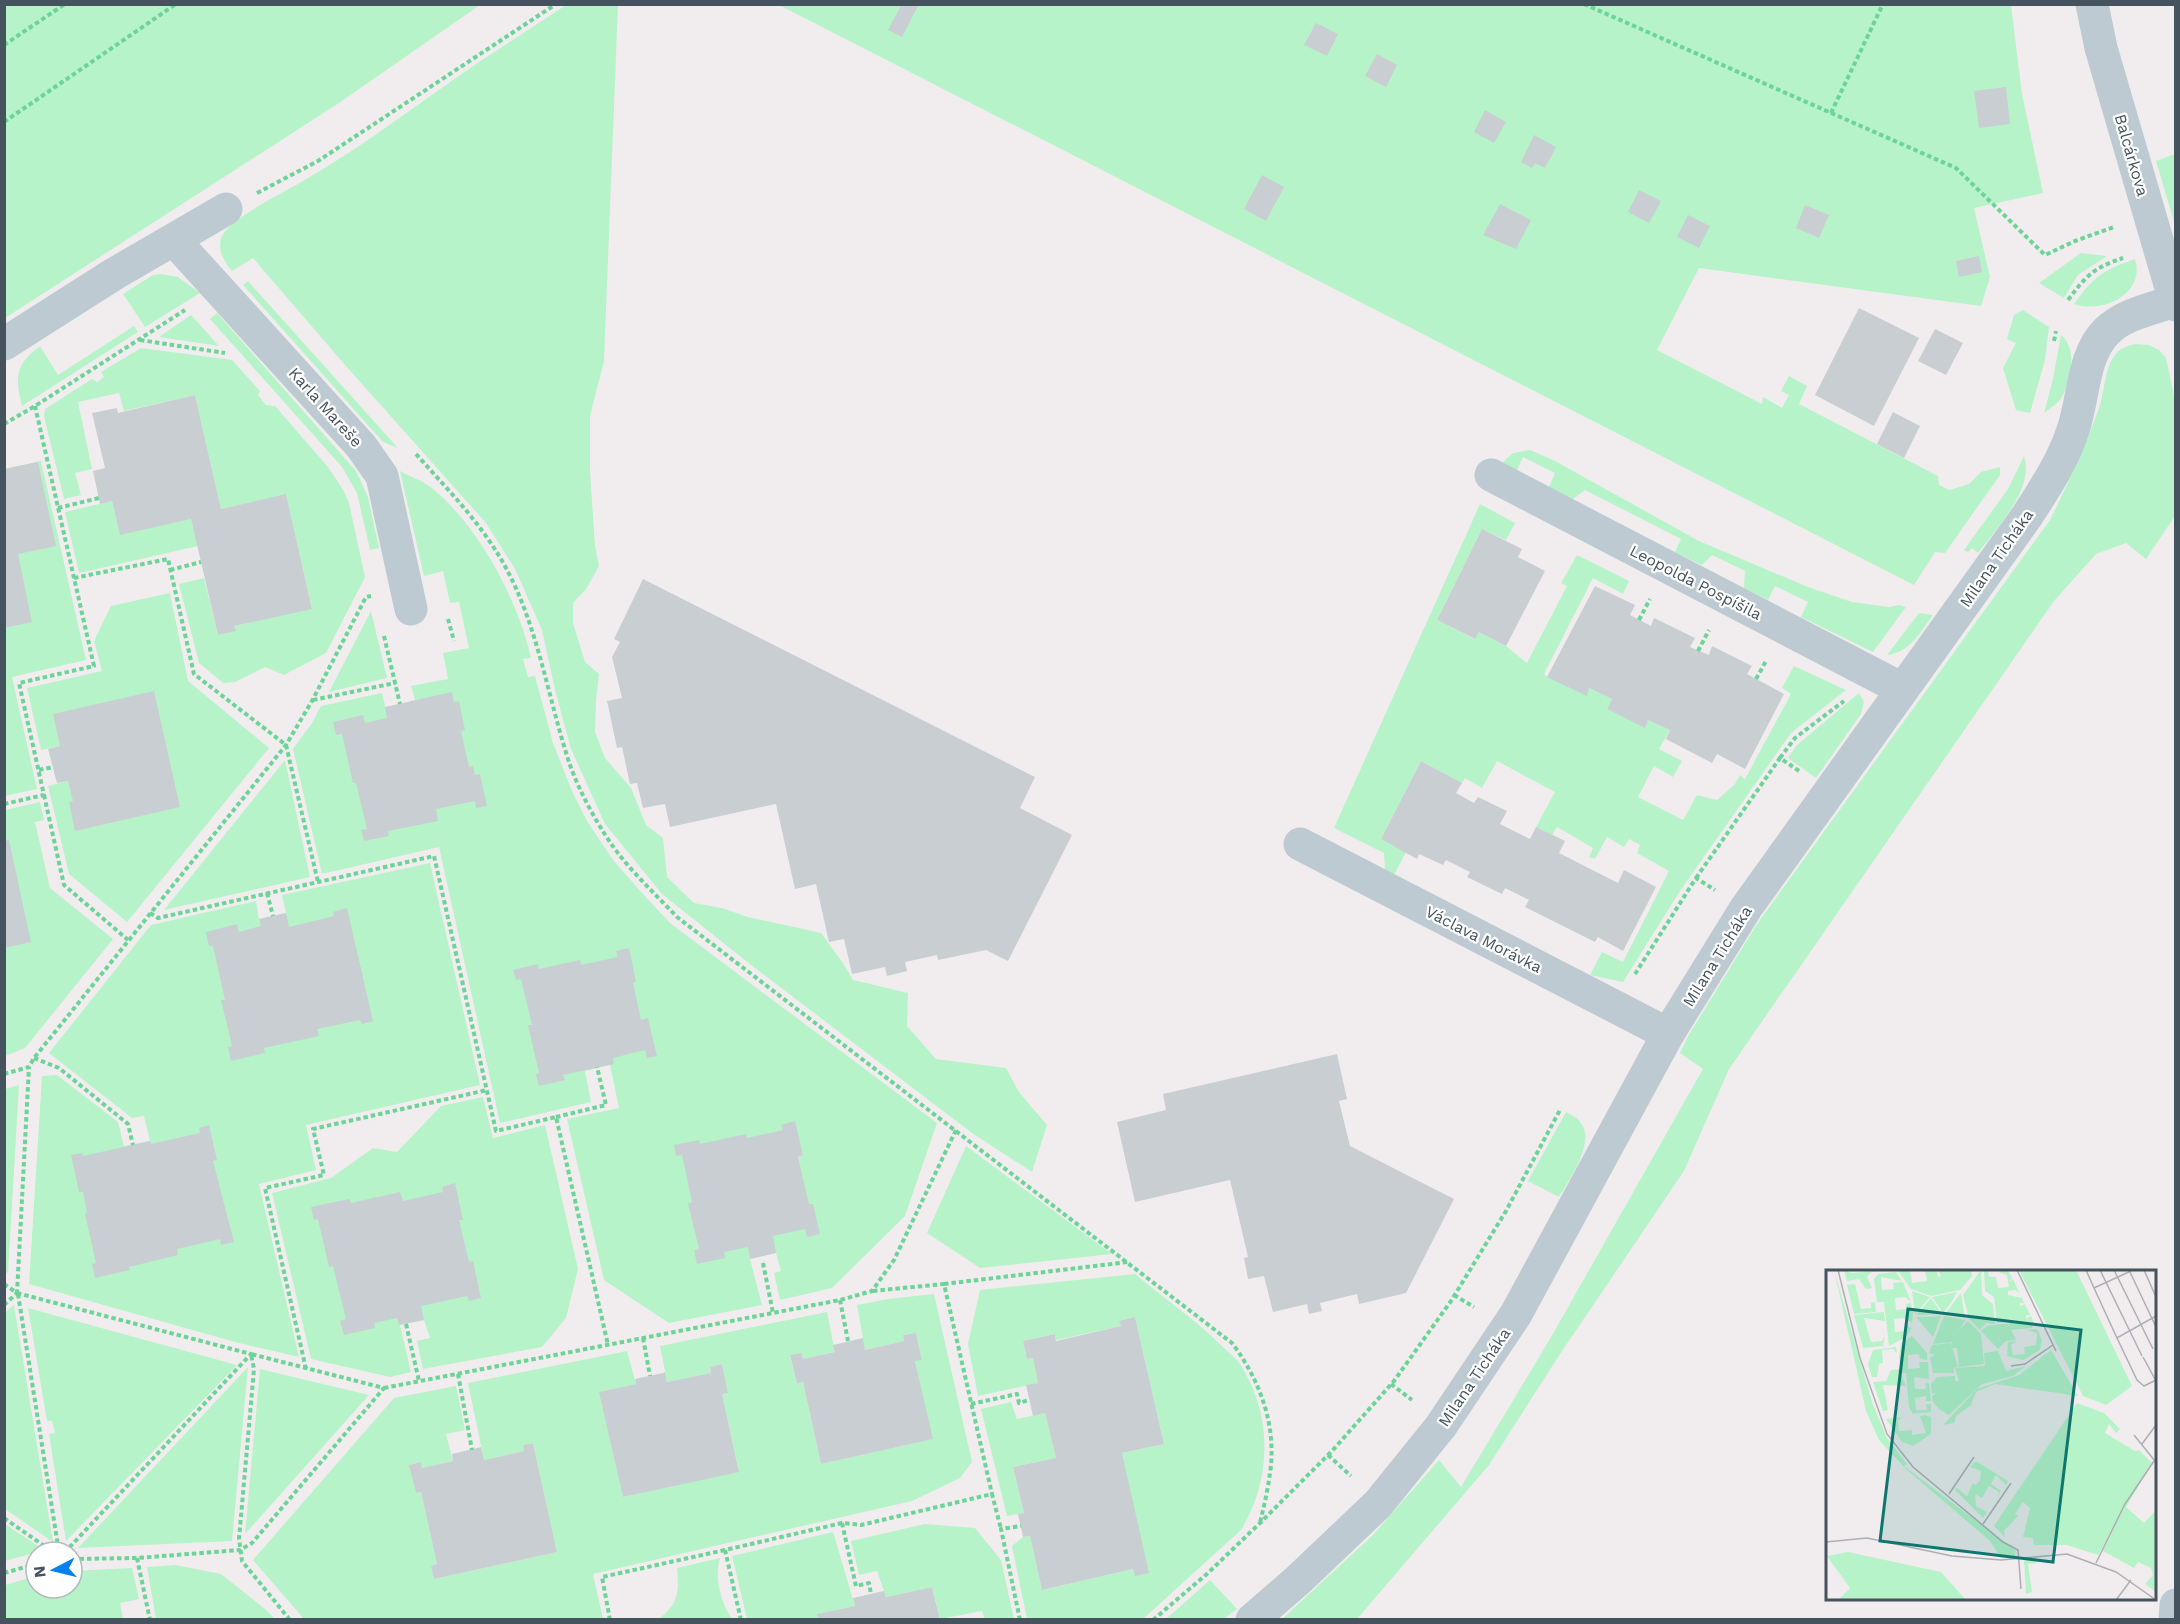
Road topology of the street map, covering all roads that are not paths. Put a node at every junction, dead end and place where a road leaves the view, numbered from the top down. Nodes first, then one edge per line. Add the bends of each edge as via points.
1 (2092, 4) edge
2 (226, 209) road end
3 (174, 240) junction
4 (2175, 303) edge
5 (4, 344) edge
6 (1491, 475) dead end
7 (411, 609) dead end
8 (1902, 689) junction
9 (1300, 844) dead end
10 (1668, 1034) junction
11 (2175, 1605) edge
12 (1252, 1620) edge
13 (2175, 1620) edge

1 - 4 street, Balcárkova
2 - 3 street
3 - 5 street
3 - 7 street, Karla Mareše via 362,446 382,476
4 - 8 street, Milana Ticháka via 2126,318 2106,332 2093,352 2073,430 2049,480
6 - 8 street, Leopolda Pospíšila
8 - 10 street, Milana Ticháka via 1756,892
9 - 10 street, Václava Morávka
10 - 12 street, Milana Ticháka via 1516,1314 1441,1426 1378,1504
11 - 13 street

